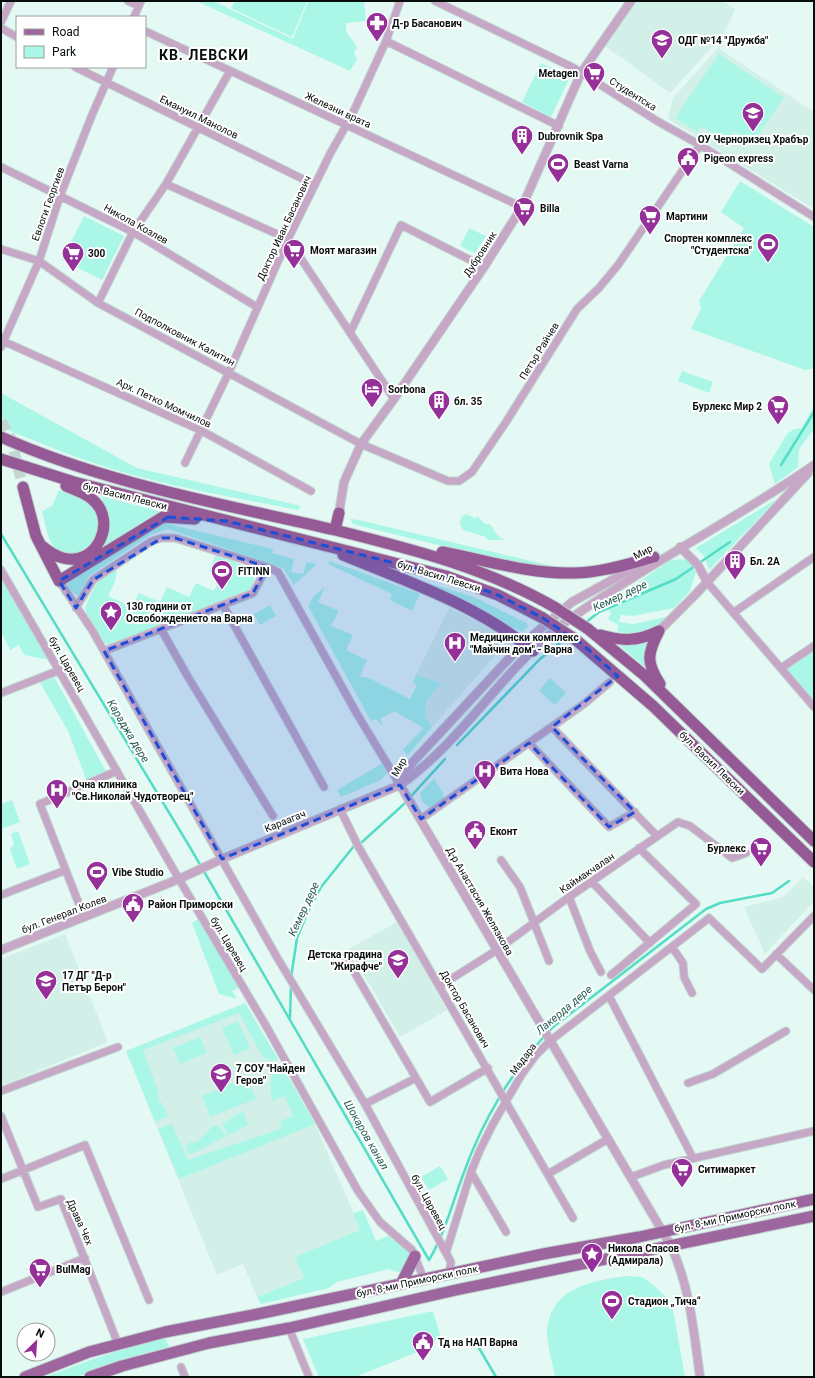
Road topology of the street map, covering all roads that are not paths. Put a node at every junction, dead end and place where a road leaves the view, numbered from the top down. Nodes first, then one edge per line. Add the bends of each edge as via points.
1 (11, 1) edge
2 (128, 1) edge
3 (400, 1) edge
4 (435, 1) edge
5 (631, 1) edge
6 (140, 3) edge
7 (134, 16) edge
8 (1, 22) edge
9 (1, 28) edge
10 (146, 31) edge
11 (16, 36) edge
12 (386, 41) junction
13 (77, 68) edge
14 (113, 68) edge
15 (230, 71) junction
16 (581, 74) junction
17 (106, 83) junction
18 (347, 125) junction
19 (559, 126) junction
20 (199, 128) junction
21 (700, 145) junction
22 (1, 167) edge
23 (166, 184) junction
24 (315, 185) junction
25 (60, 196) junction
26 (522, 207) junction
27 (814, 217) edge
28 (133, 232) junction
29 (288, 239) junction
30 (1, 249) edge
31 (38, 260) junction
32 (484, 267) junction
33 (98, 303) junction
34 (257, 307) junction
35 (1, 325) edge
36 (9, 328) junction
37 (350, 333) junction
38 (2, 344) edge
39 (229, 372) junction
40 (394, 398) junction
41 (202, 431) junction
42 (1, 437) edge
43 (360, 444) junction
44 (1, 459) edge
45 (185, 463) dead end
46 (814, 465) edge
47 (35, 471) junction
48 (23, 486) tunnel mouth
49 (311, 491) dead end
50 (339, 513) joint
51 (228, 521) junction
52 (335, 530) junction
53 (309, 541) junction
54 (384, 541) junction
55 (39, 544) junction
56 (680, 547) junction
57 (654, 557) junction
58 (814, 557) edge
59 (267, 567) junction
60 (1, 570) edge
61 (59, 581) junction
62 (707, 582) junction
63 (223, 605) junction
64 (76, 608) junction
65 (734, 613) junction
66 (161, 629) junction
67 (591, 631) junction
68 (658, 631) junction
69 (524, 643) junction
70 (814, 646) edge
71 (533, 650) junction
72 (104, 651) junction
73 (781, 668) junction
74 (60, 670) junction
75 (614, 679) junction
76 (1, 693) edge
77 (670, 701) junction
78 (814, 707) edge
79 (552, 727) junction
80 (529, 743) junction
81 (117, 771) junction
82 (400, 784) junction
83 (324, 787) dead end
84 (340, 809) junction
85 (635, 812) junction
86 (273, 816) dead end
87 (421, 819) junction
88 (657, 836) junction
89 (814, 841) edge
90 (639, 848) junction
91 (746, 853) dead end
92 (222, 859) junction
93 (501, 860) dead end
94 (814, 862) edge
95 (66, 870) junction
96 (182, 878) junction
97 (592, 882) junction
98 (1, 895) edge
99 (569, 897) junction
100 (814, 916) edge
101 (84, 917) junction
102 (533, 923) junction
103 (650, 943) junction
104 (672, 947) junction
105 (1, 950) edge
106 (497, 950) junction
107 (776, 954) junction
108 (345, 956) dead end
109 (549, 961) dead end
110 (601, 972) dead end
111 (611, 975) dead end
112 (440, 986) junction
113 (814, 990) edge
114 (692, 993) dead end
115 (609, 996) junction
116 (786, 1031) dead end
117 (548, 1043) junction
118 (118, 1047) dead end
119 (488, 1068) junction
120 (416, 1078) junction
121 (688, 1083) dead end
122 (1, 1091) edge
123 (505, 1099) junction
124 (365, 1104) junction
125 (1, 1116) edge
126 (814, 1130) edge
127 (608, 1139) junction
128 (693, 1158) junction
129 (23, 1171) junction
130 (471, 1172) junction
131 (548, 1174) junction
132 (631, 1177) junction
133 (1, 1179) edge
134 (814, 1199) edge
135 (814, 1216) edge
136 (573, 1218) dead end
137 (662, 1231) junction
138 (506, 1232) dead end
139 (671, 1246) junction
140 (445, 1250) junction
141 (415, 1256) junction
142 (85, 1258) junction
143 (449, 1274) junction
144 (424, 1279) junction
145 (401, 1284) junction
146 (1, 1292) edge
147 (437, 1294) junction
148 (149, 1300) dead end
149 (289, 1328) junction
150 (118, 1344) junction
151 (181, 1368) dead end
152 (25, 1377) edge
153 (90, 1377) edge
154 (185, 1377) edge
155 (309, 1377) edge
156 (700, 1377) edge

1 - 8 street
2 - 6 street
3 - 12 street, Доктор Иван Басанович
4 - 16 street, Студентска
5 - 16 street, Дубровник
6 - 7 street
9 - 11 street
10 - 15 street, Железни врата
12 - 18 street, Доктор Иван Басанович
12 - 19 street
13 - 17 street, Емануил Манолов
14 - 17 street, Евлоги Георгиев
15 - 18 street, Железни врата
15 - 20 street
16 - 19 street, Дубровник
16 - 21 street, Студентска
17 - 20 street, Емануил Манолов
17 - 25 street, Евлоги Георгиев
18 - 24 street, Доктор Иван Басанович via 342,130
18 - 26 street, Железни врата
19 - 26 street, Дубровник
20 - 23 street
20 - 24 street, Емануил Манолов
21 - 27 street, Студентска
21 - 43 street, Петър Райчев via 618,265 577,309 472,472 459,481 448,481
22 - 25 street, Никола Козлев
23 - 28 street
23 - 29 street
24 - 29 street, Доктор Иван Басанович
25 - 28 street, Никола Козлев
25 - 31 street, Евлоги Георгиев
26 - 32 street, Дубровник
28 - 33 street
28 - 34 street, Никола Козлев
29 - 34 street, Доктор Иван Басанович
29 - 37 street
30 - 31 street, Подполковник Калитин
31 - 33 street, Подполковник Калитин
31 - 36 street, Евлоги Георгиев
32 - 37 street via 401,225
32 - 40 street, Дубровник
33 - 39 street, Подполковник Калитин
34 - 39 street, Доктор Иван Басанович
35 - 36 street
36 - 38 street, Евлоги Георгиев
37 - 40 street
38 - 41 street, Арх. Петко Момчилов
39 - 41 street, Доктор Иван Басанович
39 - 43 street, Подполковник Калитин
40 - 43 street, Дубровник
41 - 45 street, Доктор Иван Басанович
41 - 49 street, Арх. Петко Момчилов
42 - 52 highway, бул. Васил Левски via 56,460 108,476
43 - 50 street, Дубровник via 344,482
44 - 47 highway, бул. Васил Левски
46 - 56 street, Мир
46 - 62 street, Мир
47 - 51 highway, бул. Васил Левски
47 - 55 highway via 92,498 101,510 104,523 101,540 81,558 62,558
48 - 55 highway
50 - 52 highway
51 - 53 highway, бул. Васил Левски
51 - 61 highway via 163,517
52 - 54 highway, бул. Васил Левски
53 - 69 highway via 459,605 496,624
53 - 75 highway, бул. Васил Левски, bridge via 446,576 498,595 543,618 575,639
54 - 57 highway via 552,573 584,573
54 - 67 highway, бул. Васил Левски, bridge via 486,573 524,590
55 - 61 highway
56 - 57 street, Мир
56 - 62 street via 692,558
56 - 71 street, Мир via 550,634
57 - 69 street, Мир via 572,602
58 - 65 street
59 - 63 street via 253,593
59 - 64 street via 175,538 162,538 152,541 94,580
59 - 82 street, Д-р Анастасия Желязкова via 278,572 283,580 353,707
60 - 74 street, бул. Царевец
61 - 64 street, бул. Царевец
62 - 65 street
62 - 68 street, Мир
63 - 66 street
63 - 83 street
64 - 72 street, бул. Царевец
65 - 73 street
66 - 72 street
66 - 86 street
67 - 68 highway via 631,641 648,637
67 - 77 highway, бул. Васил Левски via 639,670
68 - 77 highway via 650,650 649,660 653,674
69 - 71 highway
69 - 82 street, Мир via 412,763
70 - 73 street
71 - 82 street, Мир via 444,747 420,770
72 - 92 street, бул. Царевец
73 - 78 street
74 - 76 street
74 - 81 street, бул. Царевец
75 - 79 street
75 - 94 highway, бул. Васил Левски via 659,712
77 - 89 highway, бул. Васил Левски
79 - 80 street
79 - 85 street
80 - 85 street via 609,827
80 - 87 street
81 - 95 street via 40,804
81 - 96 street, бул. Царевец
82 - 84 street, Караагач
82 - 87 street, Д-р Анастасия Желязкова
84 - 92 street, Караагач
84 - 112 street, Доктор Басанович
85 - 88 street
87 - 106 street, Д-р Анастасия Желязкова
88 - 90 street, Каймакчалан
88 - 91 street, Каймакчалан via 673,825 682,823 690,826 732,858
90 - 97 street, Каймакчалан
90 - 103 street via 696,904
92 - 96 street, Караагач
92 - 124 street, бул. Царевец
93 - 102 street via 520,887
95 - 98 street
95 - 101 street
96 - 101 street, бул. Генерал Колев
96 - 141 street, бул. Царевец via 362,1197 380,1222
97 - 99 street, Каймакчалан
97 - 103 street
99 - 102 street, Каймакчалан
99 - 110 street
100 - 107 street
101 - 105 street, бул. Генерал Колев
102 - 106 street, Каймакчалан
102 - 109 street
103 - 111 street
104 - 107 street, Мадара via 709,918 762,968
104 - 114 street via 683,963 684,977
104 - 115 street, Мадара
106 - 112 street, Каймакчалан
106 - 117 street, Д-р Анастасия Желязкова
107 - 113 street
108 - 120 street
112 - 119 street, Доктор Басанович
115 - 117 street, Мадара
115 - 128 street
116 - 121 street via 713,1074
117 - 123 street, Мадара
117 - 127 street, Д-р Анастасия Желязкова
118 - 122 street
119 - 120 street via 430,1102
119 - 123 street, Доктор Басанович
120 - 124 street
123 - 130 street, Мадара
123 - 131 street, Доктор Басанович
124 - 140 street, бул. Царевец
125 - 129 street, Драва Чех
126 - 128 street
127 - 131 street
127 - 132 street, Д-р Анастасия Желязкова
128 - 132 street
129 - 133 street
129 - 142 street, Драва Чех via 38,1208 61,1199
129 - 148 street via 85,1145
130 - 138 street
130 - 140 street, Мадара
131 - 136 street, Доктор Басанович
132 - 137 street, Д-р Анастасия Желязкова
134 - 137 main road, бул. 8-ми Приморски полк
135 - 139 main road, бул. 8-ми Приморски полк
137 - 139 street, Д-р Анастасия Желязкова
137 - 143 main road, бул. 8-ми Приморски полк
139 - 147 main road, бул. 8-ми Приморски полк
139 - 156 street, Д-р Анастасия Желязкова via 684,1281
140 - 143 street, бул. Царевец via 451,1262
141 - 144 street, бул. Царевец
141 - 145 main road
142 - 146 street
142 - 150 street, Драва Чех
143 - 144 main road, бул. 8-ми Приморски полк
143 - 147 main road
144 - 145 main road, бул. 8-ми Приморски полк
144 - 147 main road
145 - 150 main road, бул. 8-ми Приморски полк
147 - 149 main road, бул. 8-ми Приморски полк
149 - 153 main road, бул. 8-ми Приморски полк via 171,1352
149 - 155 street
150 - 152 main road, бул. 8-ми Приморски полк via 89,1352
151 - 154 street

